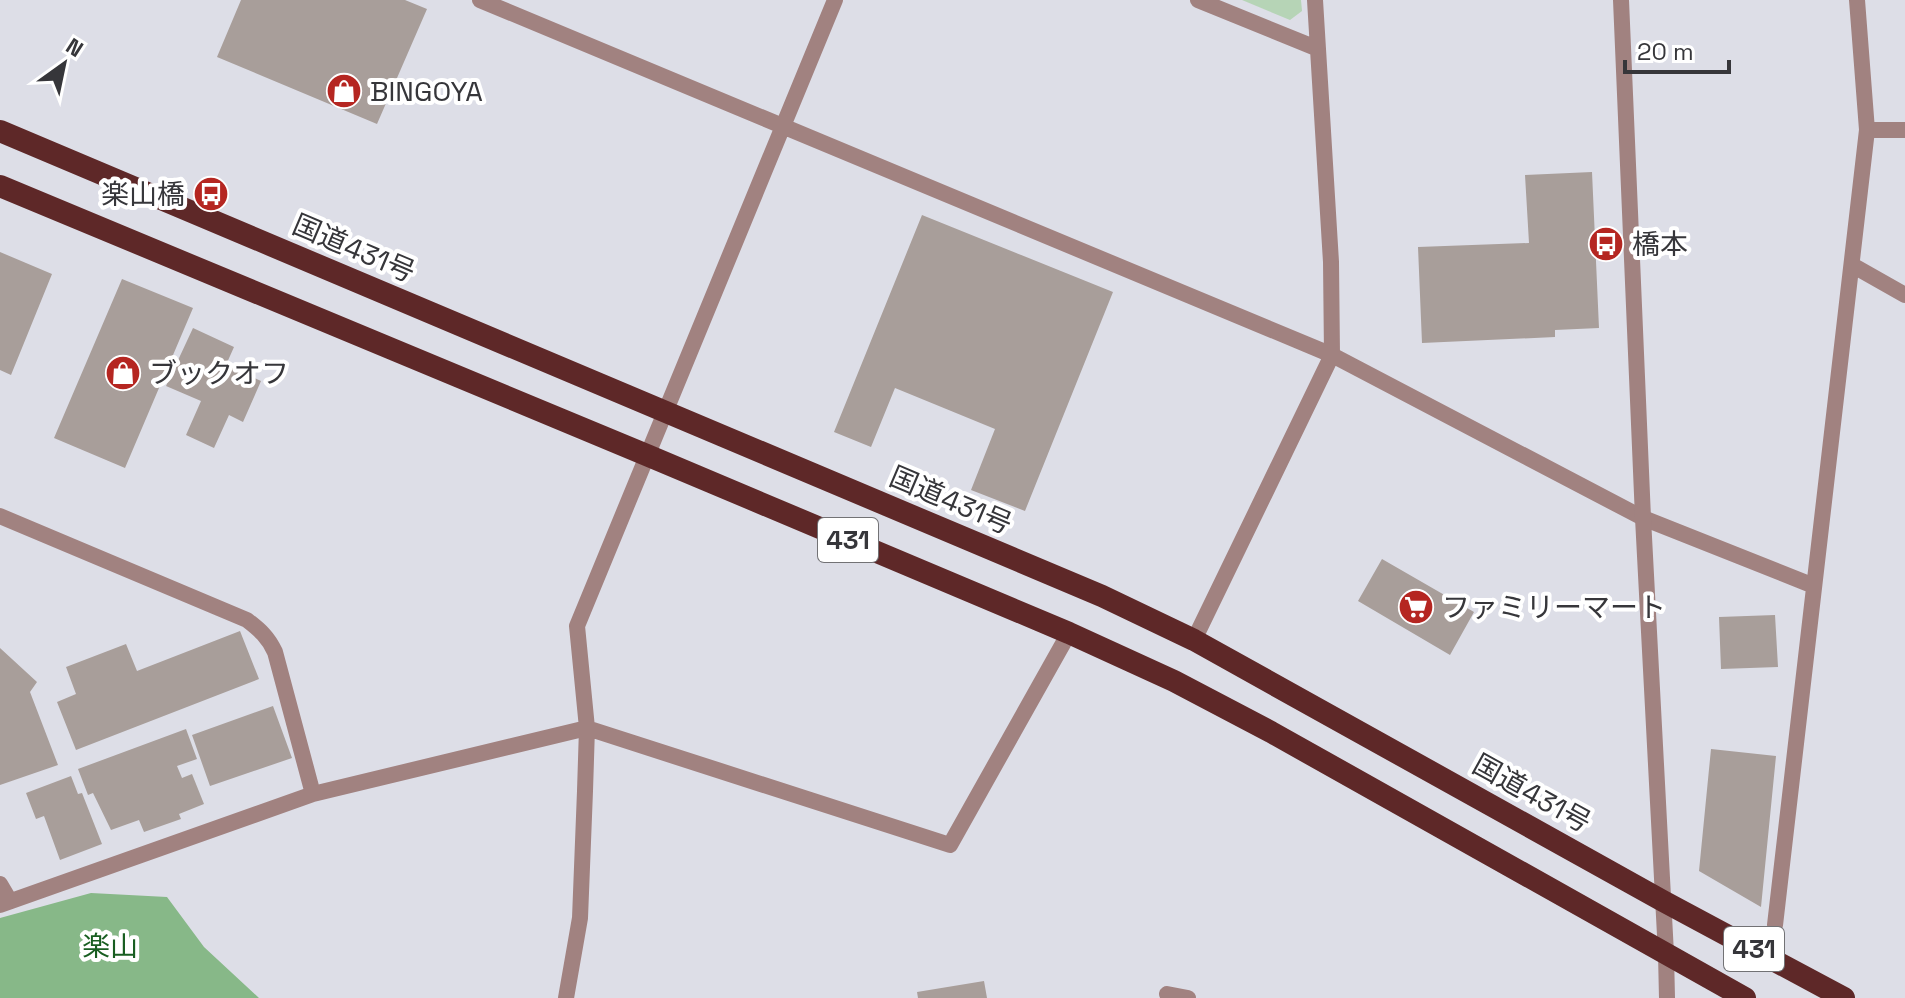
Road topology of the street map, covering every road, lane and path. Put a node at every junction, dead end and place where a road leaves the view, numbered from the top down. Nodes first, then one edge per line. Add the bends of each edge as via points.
1 (480, 0) edge
2 (835, 0) edge
3 (1198, 0) edge
4 (1315, 0) edge
5 (1621, 0) edge
6 (1857, 0) edge
7 (1316, 48) junction
8 (782, 125) junction
9 (1867, 130) junction
10 (1905, 130) edge
11 (0, 131) edge
12 (0, 186) edge
13 (1852, 265) junction
14 (1905, 295) edge
15 (1332, 355) junction
16 (666, 413) junction
17 (649, 456) junction
18 (0, 516) edge
19 (1643, 518) junction
20 (1814, 586) junction
21 (1069, 633) junction
22 (1194, 640) junction
23 (587, 728) junction
24 (313, 794) junction
25 (0, 884) edge
26 (1663, 901) junction
27 (5, 903) edge
28 (1775, 925) dead end
29 (1666, 954) junction
30 (1167, 994) dead end
31 (566, 998) edge
32 (1188, 998) edge
33 (1667, 998) edge
34 (1745, 998) edge
35 (1844, 998) edge

1 - 8 street
2 - 8 street
3 - 7 street
4 - 7 street
5 - 19 street
6 - 9 street
7 - 15 street
8 - 15 street
8 - 16 street
9 - 10 street
9 - 13 street
11 - 16 highway, 国道431号 / 431
12 - 17 highway, 431
13 - 14 street
13 - 20 street
15 - 19 street
15 - 22 street
16 - 17 street
16 - 22 highway, 国道431号 / 431 via 1102,596
17 - 21 highway, 431
17 - 23 street via 577,626
18 - 24 street via 261,630 275,652
19 - 20 street
19 - 26 street
20 - 28 street
21 - 23 street via 950,845
21 - 29 highway, 431 via 1271,732
22 - 26 highway, 国道431号 / 431
23 - 24 street
23 - 31 street via 580,918
24 - 27 street
25 - 27 street
26 - 29 street
26 - 35 highway, 国道431号 / 431
29 - 33 street
29 - 34 highway, 431
30 - 32 street

